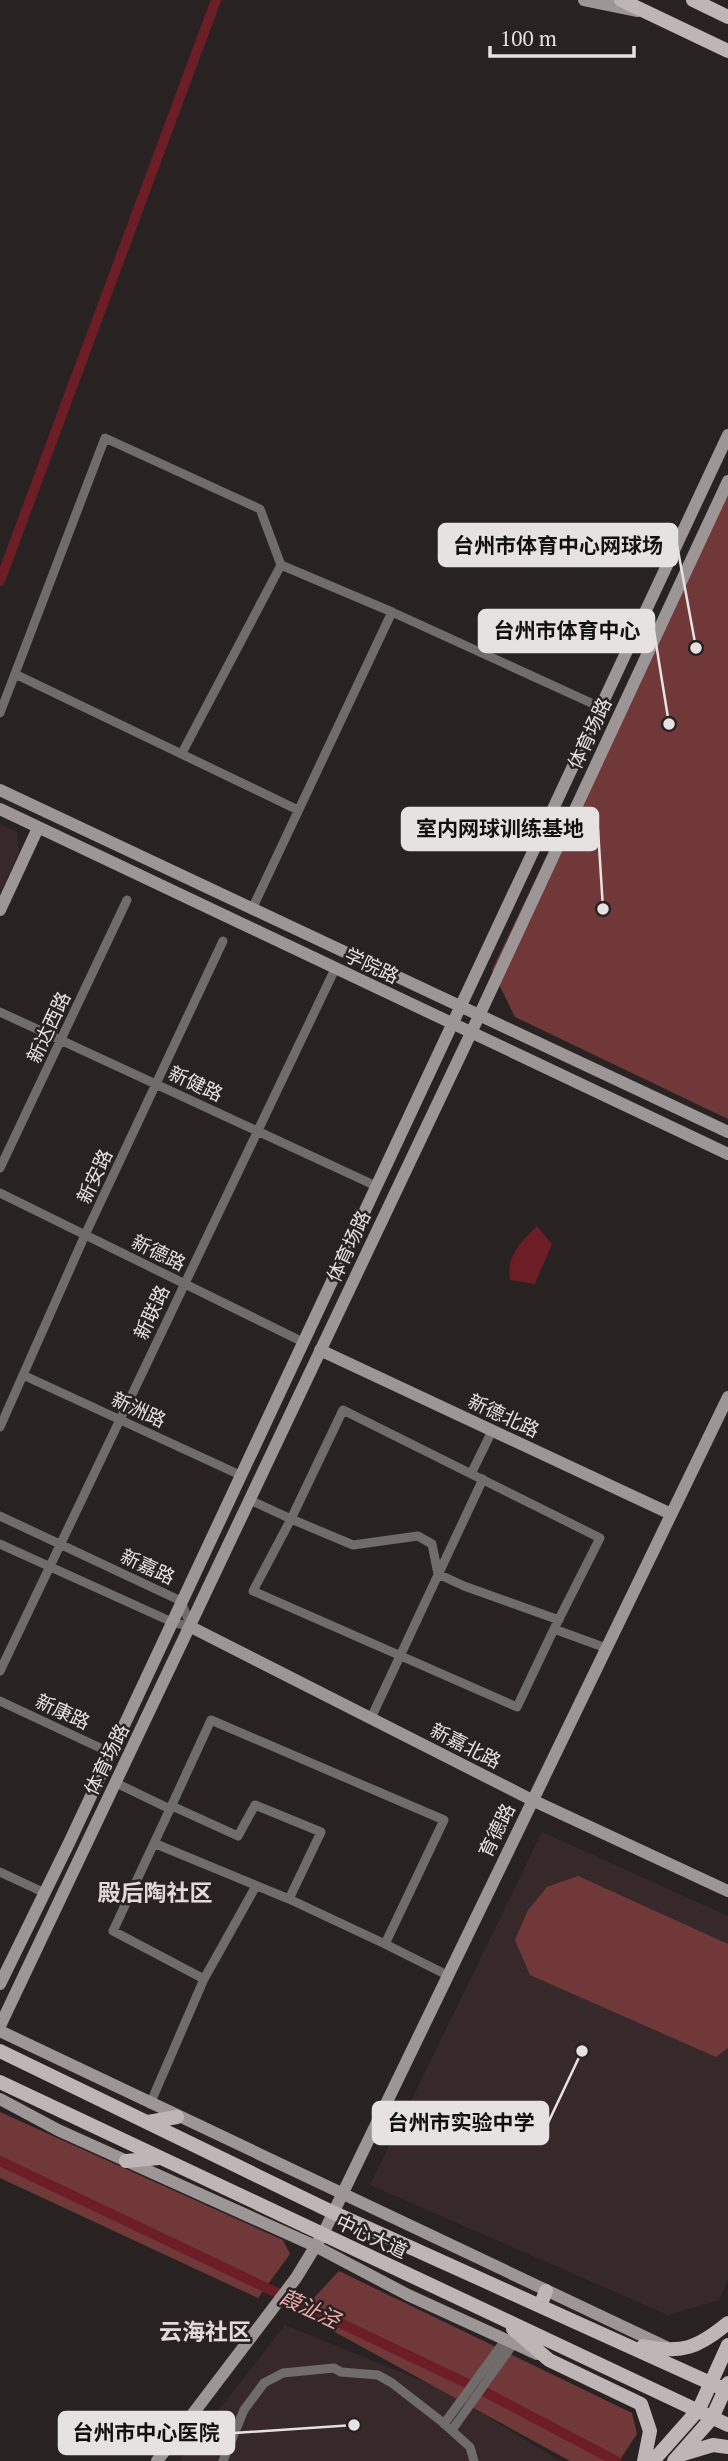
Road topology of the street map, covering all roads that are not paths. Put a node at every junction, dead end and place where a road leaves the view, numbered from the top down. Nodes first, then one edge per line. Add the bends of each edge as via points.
1 (584, 0) edge
2 (621, 0) edge
3 (693, 0) edge
4 (647, 13) junction
5 (728, 16) edge
6 (728, 51) edge
7 (728, 435) edge
8 (728, 481) edge
9 (281, 565) junction
10 (392, 611) junction
11 (15, 674) junction
12 (600, 707) junction
13 (0, 713) edge
14 (182, 753) junction
15 (0, 790) edge
16 (0, 810) edge
17 (298, 810) junction
18 (38, 828) junction
19 (127, 900) dead end
20 (252, 909) junction
21 (0, 910) edge
22 (223, 941) dead end
23 (335, 969) junction
24 (460, 1006) junction
25 (0, 1012) edge
26 (478, 1014) junction
27 (452, 1024) junction
28 (471, 1033) junction
29 (61, 1040) junction
30 (156, 1084) junction
31 (257, 1131) junction
32 (728, 1132) edge
33 (728, 1154) edge
34 (0, 1168) edge
35 (376, 1186) junction
36 (0, 1193) edge
37 (85, 1235) junction
38 (184, 1284) junction
39 (303, 1342) junction
40 (320, 1350) junction
41 (23, 1375) junction
42 (728, 1397) edge
43 (119, 1419) junction
44 (0, 1427) edge
45 (492, 1431) junction
46 (471, 1474) junction
47 (240, 1475) junction
48 (483, 1479) junction
49 (250, 1500) junction
50 (671, 1514) junction
51 (0, 1516) edge
52 (291, 1519) junction
53 (0, 1544) edge
54 (60, 1544) junction
55 (50, 1566) junction
56 (438, 1574) junction
57 (181, 1601) junction
58 (172, 1622) junction
59 (556, 1624) junction
60 (191, 1627) junction
61 (606, 1648) junction
62 (399, 1656) junction
63 (0, 1671) edge
64 (0, 1702) edge
65 (371, 1718) junction
66 (111, 1753) junction
67 (116, 1783) junction
68 (532, 1800) junction
69 (171, 1808) junction
70 (156, 1844) junction
71 (0, 1872) edge
72 (256, 1886) junction
73 (728, 1891) edge
74 (44, 1893) junction
75 (289, 1899) junction
76 (385, 1944) junction
77 (447, 1975) junction
78 (204, 1979) junction
79 (0, 1984) edge
80 (0, 2029) edge
81 (0, 2051) edge
82 (0, 2082) edge
83 (0, 2099) edge
84 (150, 2104) junction
85 (177, 2117) junction
86 (148, 2122) junction
87 (160, 2158) junction
88 (126, 2161) junction
89 (340, 2194) junction
90 (332, 2212) junction
91 (319, 2240) junction
92 (546, 2291) junction
93 (540, 2306) junction
94 (502, 2318) junction
95 (728, 2323) edge
96 (510, 2341) junction
97 (619, 2341) junction
98 (728, 2345) edge
99 (670, 2349) junction
100 (549, 2360) junction
101 (711, 2383) junction
102 (727, 2388) edge
103 (698, 2410) junction
104 (712, 2418) junction
105 (728, 2425) edge
106 (448, 2427) junction
107 (728, 2446) edge
108 (677, 2458) edge
109 (156, 2461) edge
110 (223, 2461) edge
111 (474, 2461) edge
112 (645, 2461) edge
113 (653, 2461) edge

1 - 4 main road
2 - 4 main road
3 - 5 main road
4 - 6 main road
7 - 12 main road
8 - 26 main road, 体育场路
9 - 10 street
9 - 11 street via 260,509 105,438
9 - 14 street
10 - 12 street
10 - 17 street
11 - 13 street
11 - 14 street
12 - 24 main road
14 - 17 street
15 - 20 main road, 学院路
16 - 18 main road, 学院路
17 - 20 street
18 - 21 main road
18 - 23 main road, 学院路
19 - 29 street, 新达西路
20 - 24 main road, 学院路
22 - 30 street, 新安路
23 - 27 main road, 学院路
23 - 31 street, 新联路
24 - 26 main road, 学院路
24 - 27 main road
25 - 29 street, 新健路
26 - 28 main road, 体育场路
26 - 32 main road, 学院路
27 - 28 main road, 学院路
27 - 35 main road
28 - 33 main road, 学院路
28 - 40 main road, 体育场路
29 - 30 street, 新健路
29 - 34 street, 新达西路
30 - 31 street, 新健路
30 - 37 street, 新安路
31 - 35 street, 新健路
31 - 38 street, 新联路
35 - 39 main road
36 - 37 street, 新德路
37 - 38 street, 新德路
37 - 41 street, 新安路
38 - 39 street, 新德路
38 - 43 street, 新联路
39 - 47 main road
40 - 45 main road, 新德北路
40 - 49 main road, 体育场路
41 - 43 street, 新洲路
41 - 44 street, 新安路
42 - 50 main road, 育德路
43 - 47 street, 新洲路
43 - 54 street, 新联路
45 - 46 street
45 - 50 main road, 新德北路
46 - 48 street
46 - 52 street via 343,1410
47 - 57 main road
48 - 56 street
48 - 59 street via 600,1538
49 - 52 street
49 - 60 main road, 体育场路
50 - 61 main road, 育德路
51 - 54 street, 新嘉路
52 - 56 street via 353,1545 418,1536 432,1544
52 - 62 street via 253,1591
53 - 55 street
54 - 55 street, 新联路
54 - 57 street, 新嘉路
55 - 58 street
55 - 63 street, 新联路
56 - 59 street
56 - 62 street
57 - 58 main road
57 - 60 street, 新嘉路
58 - 60 street
58 - 66 main road
59 - 61 street
59 - 62 street via 517,1707
60 - 65 main road, 新嘉北路
60 - 67 main road, 体育场路
61 - 68 main road, 育德路
62 - 65 street
64 - 66 street, 新康路
65 - 68 main road, 新嘉北路
66 - 74 main road
67 - 69 street
67 - 80 main road, 体育场路
68 - 73 main road, 新嘉北路
68 - 77 main road, 育德路
69 - 70 street
69 - 75 street via 238,1836 255,1805 321,1832
69 - 76 street via 211,1720 444,1820
70 - 72 street
70 - 78 street via 113,1931
71 - 74 street
72 - 75 street
72 - 78 street
74 - 79 main road
75 - 76 street
76 - 77 street
77 - 89 main road, 育德路
78 - 84 street
80 - 84 main road
81 - 86 main road, 中心大道
82 - 87 main road, 中心大道
83 - 88 main road
84 - 85 main road
85 - 86 main road
85 - 89 main road
86 - 90 main road, 中心大道
87 - 88 main road
87 - 91 main road, 中心大道
88 - 91 main road
89 - 90 main road, 育德路
89 - 92 main road
90 - 91 main road, 育德路
90 - 93 main road, 中心大道
91 - 94 main road, 中心大道
91 - 96 main road via 408,2295
91 - 109 main road, 育德路 via 296,2278
92 - 93 main road
92 - 99 main road
93 - 97 main road, 中心大道
94 - 100 main road
94 - 103 main road, 中心大道
95 - 99 main road via 689,2348
96 - 100 main road
96 - 106 street
97 - 99 main road
97 - 101 main road, 中心大道
98 - 101 main road
100 - 112 main road via 641,2404 650,2431
101 - 102 main road, 中心大道
101 - 103 main road
102 - 104 main road
103 - 104 main road, 中心大道
103 - 113 main road
104 - 105 main road, 中心大道
104 - 108 main road
106 - 110 street via 378,2375 334,2368 293,2371 264,2383 244,2410
106 - 111 street via 470,2447
107 - 108 main road via 713,2445

